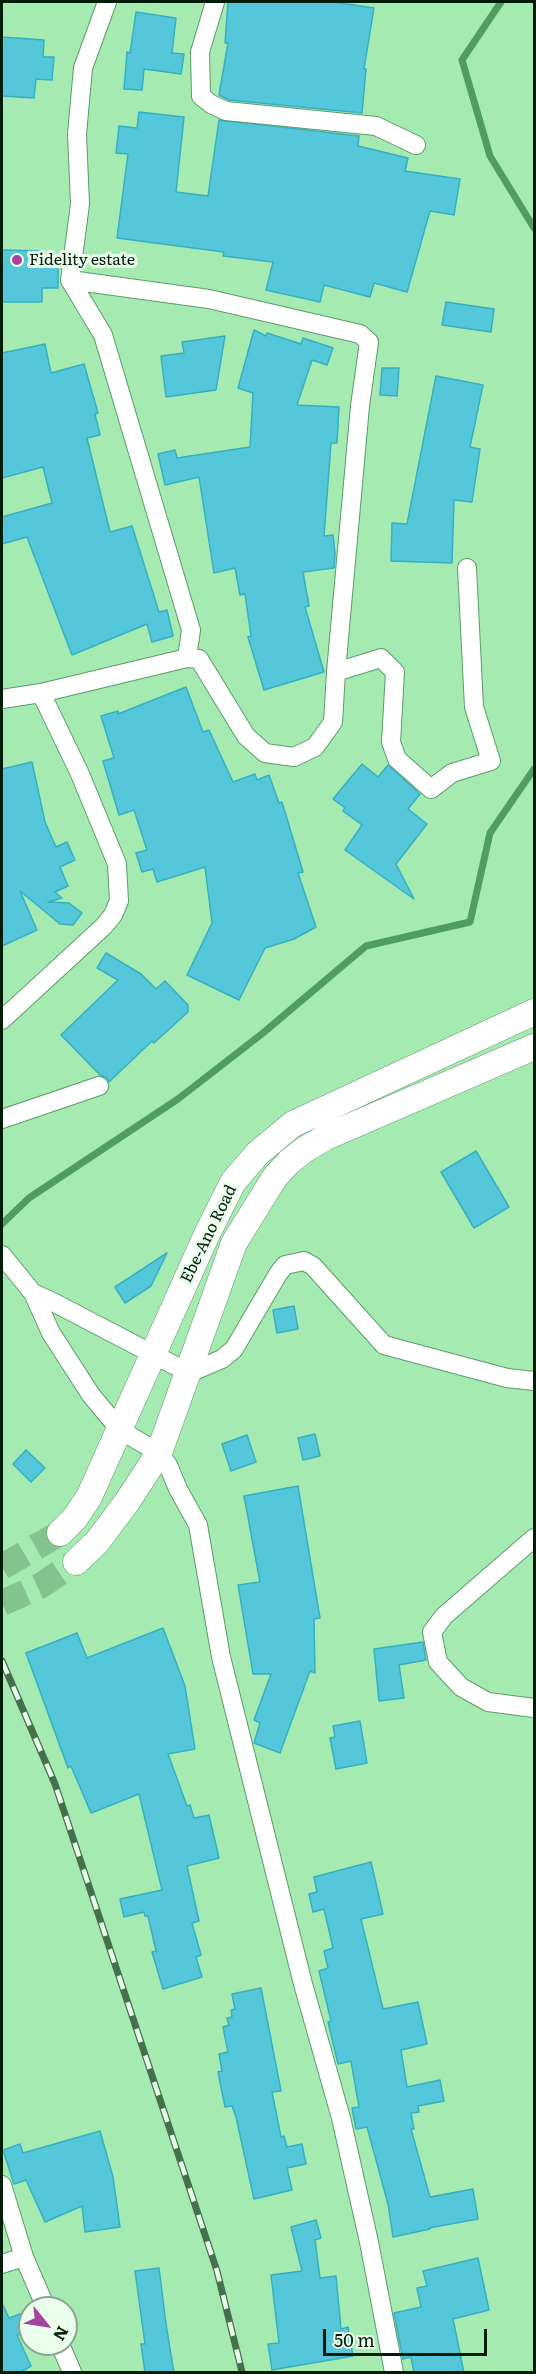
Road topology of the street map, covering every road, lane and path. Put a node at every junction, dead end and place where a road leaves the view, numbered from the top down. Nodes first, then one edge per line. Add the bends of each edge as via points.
1 (107, 2) edge
2 (215, 2) edge
3 (416, 145) dead end
4 (70, 280) junction
5 (468, 568) dead end
6 (187, 658) junction
7 (336, 672) junction
8 (41, 693) junction
9 (2, 699) edge
10 (534, 1012) edge
11 (2, 1020) edge
12 (534, 1047) edge
13 (99, 1086) dead end
14 (2, 1119) edge
15 (2, 1255) edge
16 (33, 1293) junction
17 (153, 1355) junction
18 (189, 1374) junction
19 (534, 1381) edge
20 (120, 1430) junction
21 (159, 1453) junction
22 (60, 1533) tunnel mouth
23 (534, 1538) edge
24 (76, 1562) tunnel mouth
25 (534, 1708) edge
26 (2, 2185) edge
27 (24, 2257) junction
28 (2, 2264) edge
29 (40, 2296) edge
30 (65, 2356) edge
31 (72, 2373) edge
32 (394, 2373) edge

1 - 4 street via 83,68 77,134 81,204
2 - 3 street via 200,52 201,96 211,104 226,111 376,126
4 - 6 street via 103,335 191,630
4 - 7 street via 209,299 360,334 369,342
5 - 7 street via 474,707 491,761 452,773 431,789 397,759 391,741 395,672 381,658
6 - 7 street via 199,658 246,736 265,753 294,757 315,747 333,722
6 - 8 street
8 - 9 street
8 - 11 street via 117,864 118,901 104,926
10 - 17 main road, Ebe-Ano Road via 278,1134 233,1182
12 - 18 main road, Ebe-Ano Road via 327,1137 289,1162 275,1177 234,1243
13 - 14 street
15 - 16 street
16 - 17 street
16 - 20 street via 62,1351
17 - 18 street
17 - 20 main road, Ebe-Ano Road
18 - 19 street via 215,1363 234,1349 285,1265 304,1261 313,1266 384,1345 507,1378
18 - 21 main road, Ebe-Ano Road
20 - 21 street
20 - 22 main road, Ebe-Ano Road via 89,1497
21 - 24 main road, Ebe-Ano Road via 97,1542
21 - 32 street via 198,1524 221,1657 303,1984 341,2118
23 - 25 street via 444,1616 432,1632 438,1662 461,1687 488,1702
26 - 27 street
27 - 28 street
27 - 29 street
30 - 31 street

